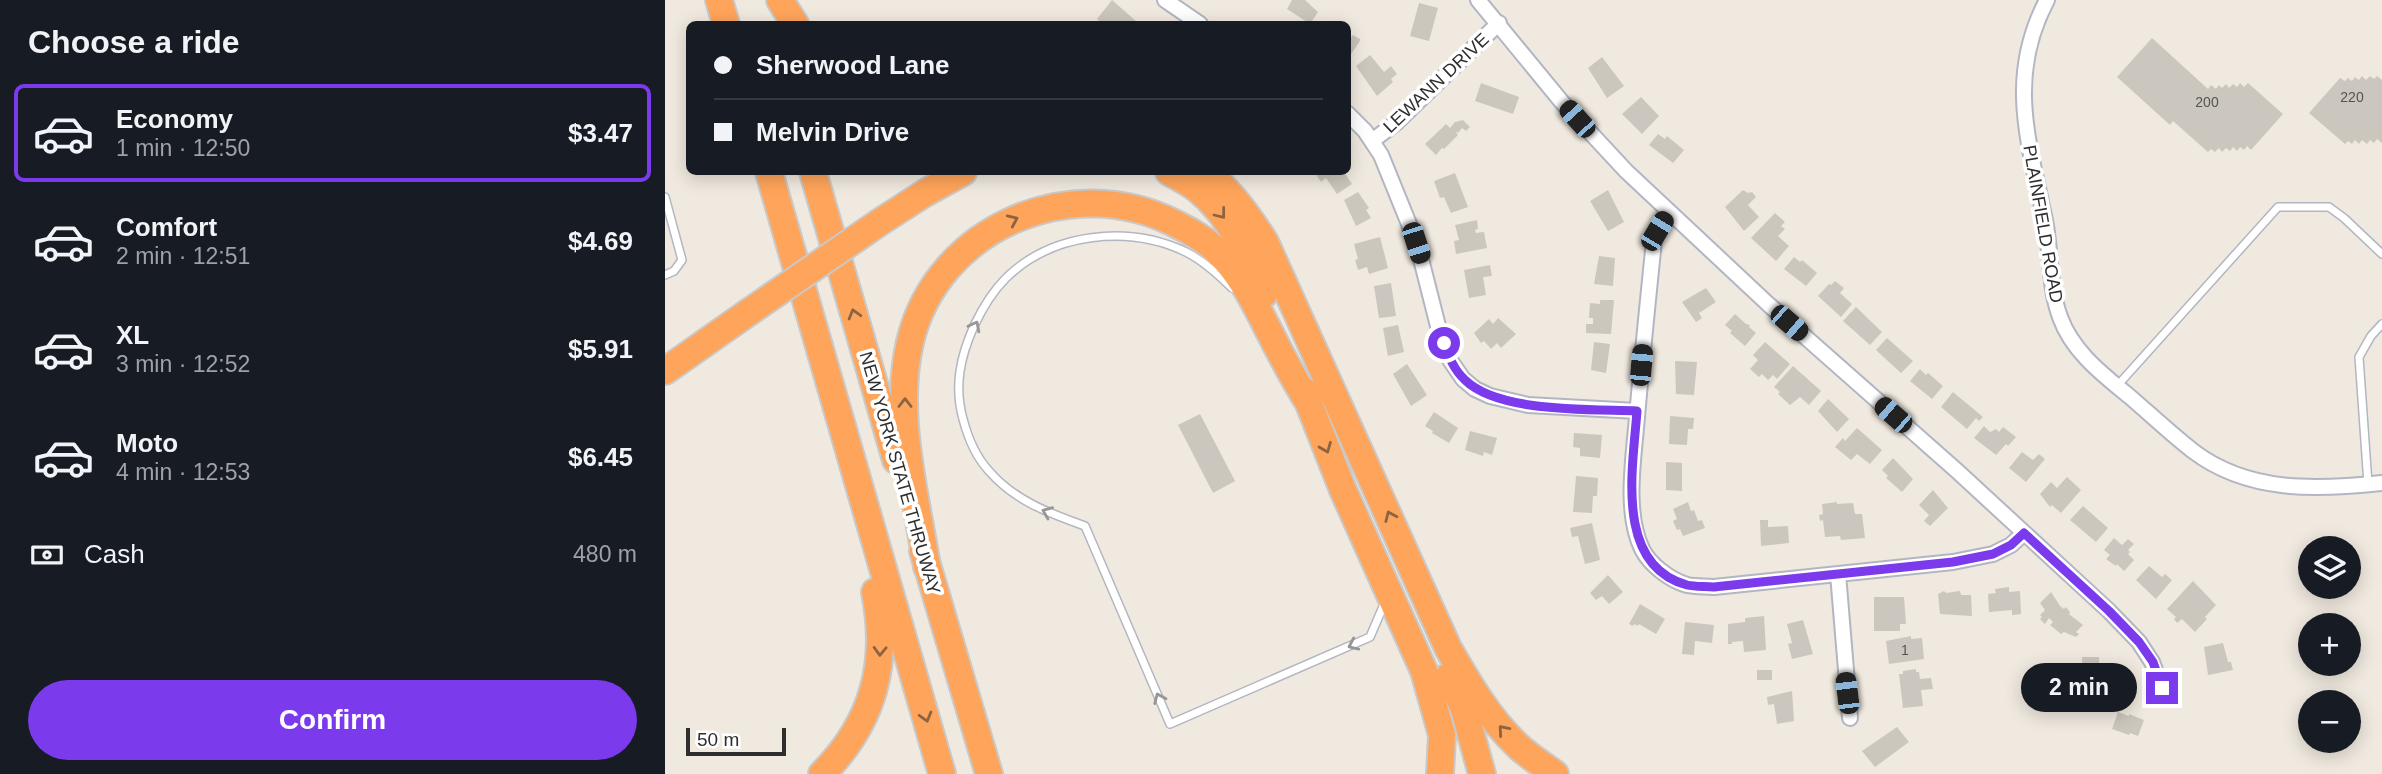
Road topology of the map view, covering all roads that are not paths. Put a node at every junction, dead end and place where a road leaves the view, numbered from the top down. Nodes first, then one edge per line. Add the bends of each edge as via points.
1 (719, 0) edge
2 (764, 0) edge
3 (780, 0) edge
4 (1165, 0) edge
5 (1478, 0) edge
6 (2047, 0) edge
7 (725, 21) edge
8 (770, 21) edge
9 (793, 21) edge
10 (1196, 21) edge
11 (1499, 23) junction
12 (1351, 117) edge
13 (1372, 141) junction
14 (770, 175) edge
15 (814, 175) edge
16 (924, 175) edge
17 (957, 175) edge
18 (1174, 175) edge
19 (1211, 175) edge
20 (665, 197) edge
21 (1668, 213) junction
22 (875, 216) junction
23 (2382, 254) edge
24 (665, 275) edge
25 (1241, 298) dead end
26 (744, 306) junction
27 (1247, 306) dead end
28 (2382, 324) edge
29 (665, 350) edge
30 (1288, 368) junction
31 (665, 370) edge
32 (2117, 386) junction
33 (1310, 405) junction
34 (1637, 411) junction
35 (2375, 484) edge
36 (860, 486) junction
37 (2024, 533) junction
38 (927, 568) junction
39 (1838, 574) junction
40 (1417, 579) junction
41 (1390, 591) junction
42 (2162, 688) dead end
43 (1850, 718) dead end
44 (826, 773) edge
45 (942, 774) edge
46 (989, 774) edge
47 (1440, 774) edge
48 (1467, 774) edge
49 (1482, 774) edge
50 (1555, 774) edge

1 - 7 highway
2 - 8 highway
3 - 9 highway
4 - 10 street
5 - 11 street
6 - 32 street, PLAINFIELD ROAD via 2026,62 2023,104 2051,275 2060,318 2077,347
11 - 13 street, LEWANN DRIVE
11 - 21 street via 1562,101
12 - 13 street
13 - 34 street via 1409,224 1450,360 1463,379 1490,396 1528,405
14 - 36 highway
38 -> 15 highway, NEW YORK STATE THRUWAY
16 - 22 highway
17 - 22 highway
18 -> 33 highway via 1211,202 1236,236
40 -> 19 highway via 1265,242 1245,211
20 - 24 lane via 682,260
21 - 34 street via 1654,241
21 - 37 street
22 - 26 highway, bridge
23 - 32 lane via 2329,207 2278,206
41 -> 25 lane via 1370,637 1170,724 1085,526 1038,509 1011,492 988,470 968,438 958,401 966,344 990,297 1007,277 1053,248 1107,236 1159,242 1214,269
26 - 29 highway
26 - 31 highway
27 - 30 lane
28 - 35 lane via 2359,357
30 - 33 highway
38 -> 30 highway via 905,424 905,369 911,339 938,280 964,251 997,227 1032,211 1060,205 1108,204 1159,216 1198,235 1219,253 1243,282
32 - 35 street, PLAINFIELD ROAD via 2194,452 2249,480 2312,489
33 -> 41 highway
34 - 39 street via 1632,486 1635,526 1642,550 1653,564 1688,585 1714,587
36 -> 44 highway via 881,622 880,661 862,721
36 -> 45 highway
37 - 39 street via 1993,554
37 - 42 street via 2139,642 2153,662
38 - 46 highway, NEW YORK STATE THRUWAY
39 - 43 street
40 - 49 highway via 1432,640 1464,709
50 -> 40 highway via 1520,748 1472,690
41 - 47 highway via 1435,709 1442,735
41 - 48 highway via 1440,692

